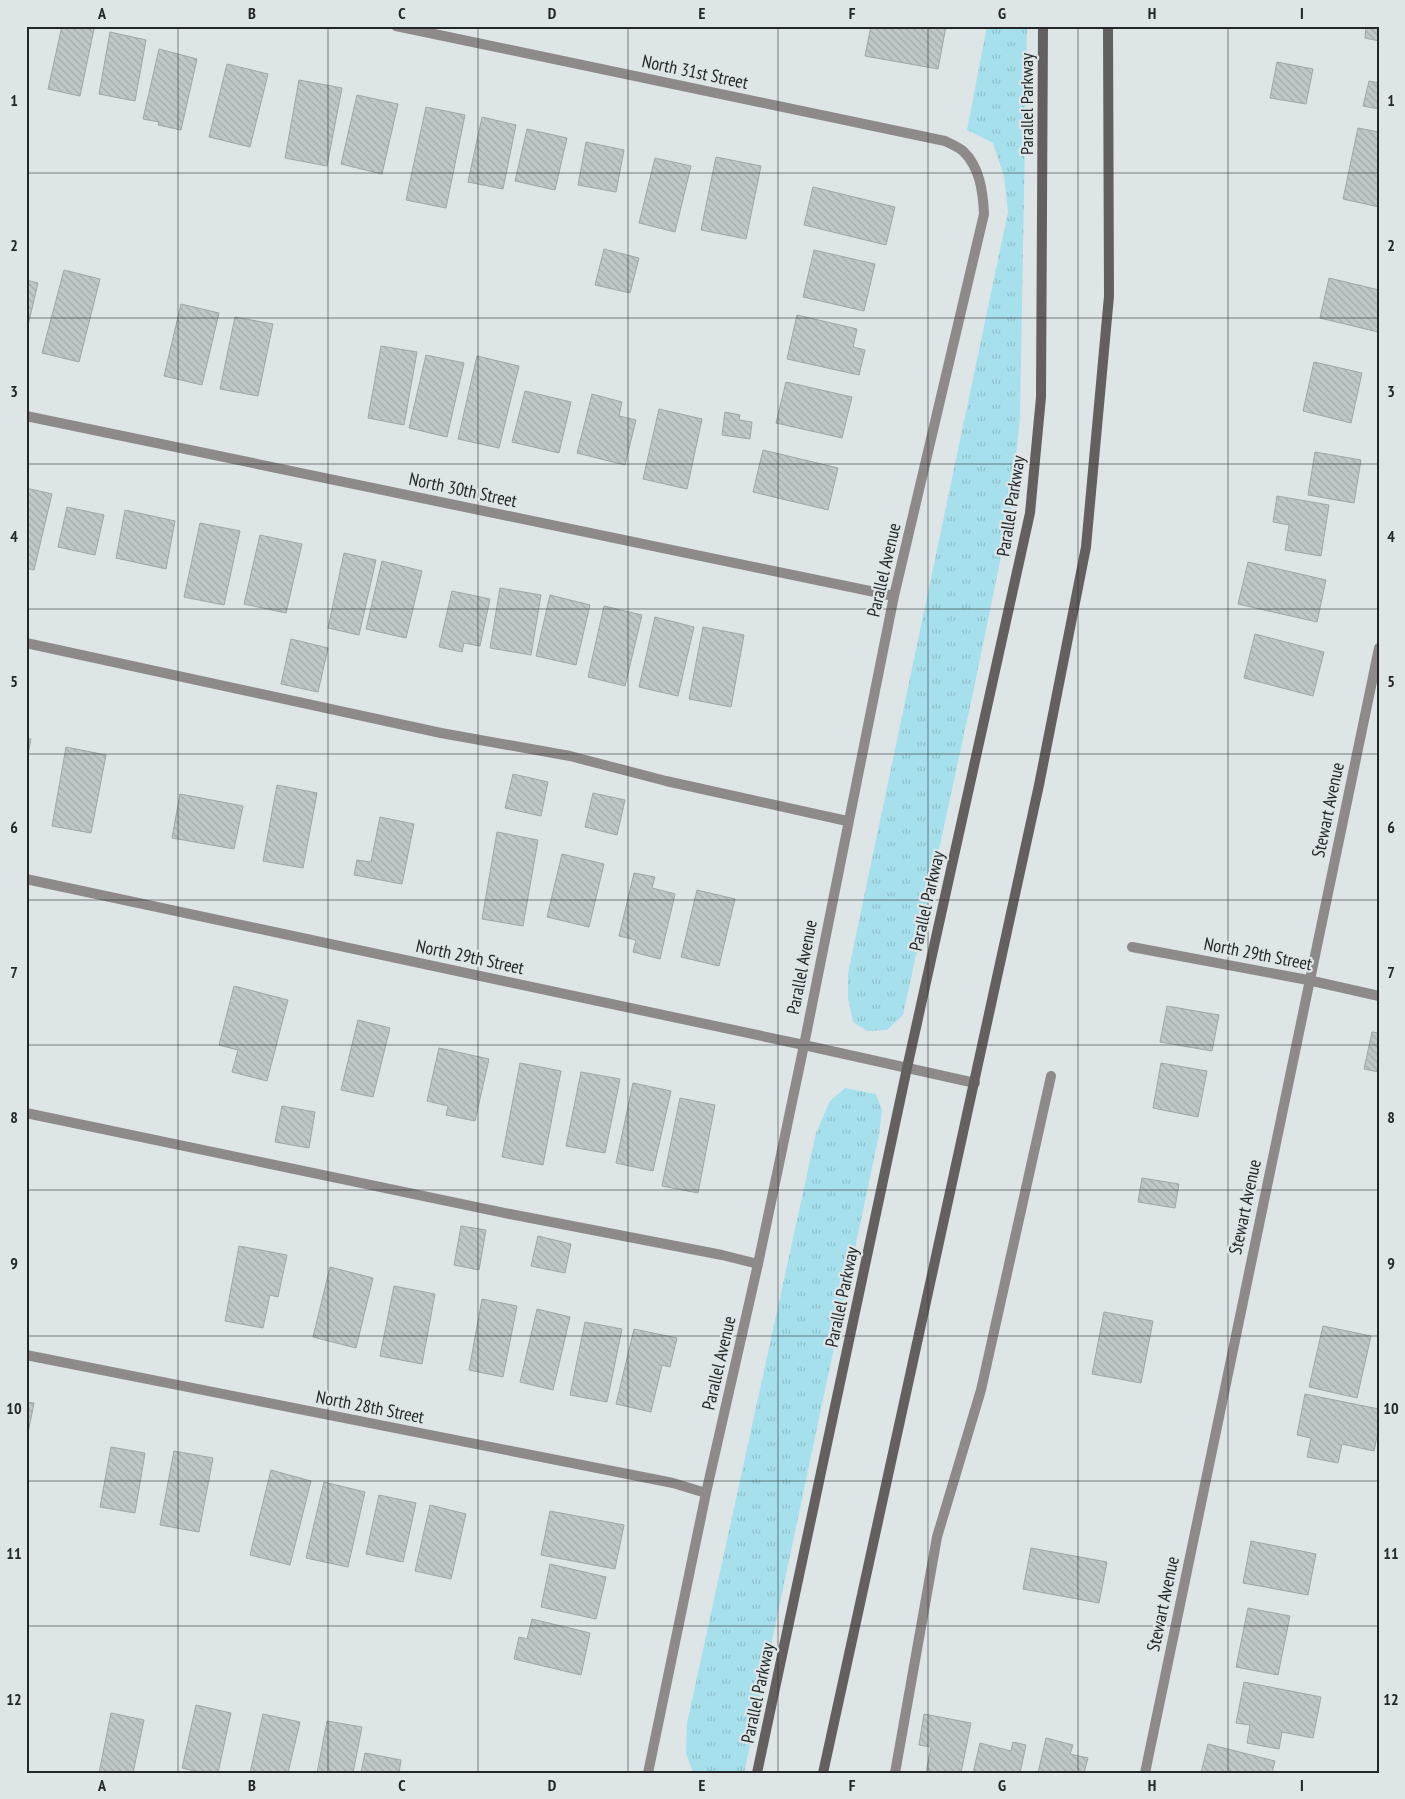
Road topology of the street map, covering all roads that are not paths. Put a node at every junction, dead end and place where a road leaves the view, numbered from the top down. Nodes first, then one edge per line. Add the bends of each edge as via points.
1 (396, 26) edge
2 (1043, 26) edge
3 (1108, 26) edge
4 (975, 169) joint
5 (26, 416) edge
6 (894, 596) junction
7 (26, 644) edge
8 (1379, 648) edge
9 (848, 821) junction
10 (26, 879) edge
11 (1132, 947) dead end
12 (1308, 980) junction
13 (1379, 996) edge
14 (804, 1045) junction
15 (907, 1068) junction
16 (1051, 1076) dead end
17 (975, 1083) junction
18 (26, 1113) edge
19 (758, 1264) junction
20 (26, 1355) edge
21 (706, 1493) junction
22 (648, 1773) edge
23 (757, 1773) edge
24 (823, 1773) edge
25 (895, 1773) edge
26 (1145, 1773) edge

1 - 4 street, North 31st Street via 945,141 962,150
2 - 15 main road, Parallel Parkway via 1041,397 1030,513
3 - 17 main road via 1109,296 1086,547
4 - 6 street, Parallel Avenue via 983,193 984,214
5 - 6 street, North 30th Street
6 - 9 street, Parallel Avenue
7 - 9 street via 431,731 570,756
8 - 12 street, Stewart Avenue
9 - 14 street, Parallel Avenue
10 - 14 street, North 29th Street
11 - 12 street, North 29th Street
12 - 13 street, North 29th Street
12 - 26 street, Stewart Avenue
14 - 15 street, North 29th Street
14 - 19 street, Parallel Avenue
15 - 17 street, North 29th Street
15 - 23 main road, Parallel Parkway
16 - 25 street via 981,1390 937,1537
17 - 24 main road
18 - 19 street
19 - 21 street, Parallel Avenue
20 - 21 street, North 28th Street via 673,1483
21 - 22 street, Parallel Avenue

